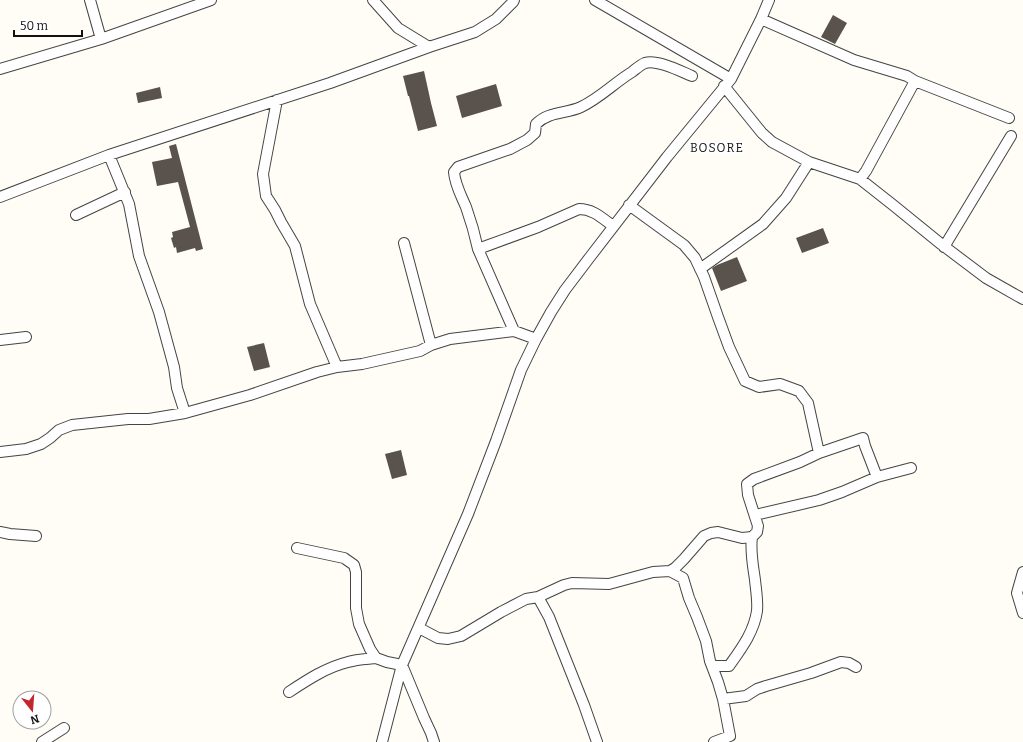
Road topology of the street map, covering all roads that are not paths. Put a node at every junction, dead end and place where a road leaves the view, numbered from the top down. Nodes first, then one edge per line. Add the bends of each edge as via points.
1 (90, 0) edge
2 (211, 0) edge
3 (373, 0) edge
4 (514, 0) edge
5 (596, 0) edge
6 (770, 0) edge
7 (761, 19) junction
8 (101, 39) junction
9 (429, 47) junction
10 (0, 69) edge
11 (692, 76) dead end
12 (915, 81) junction
13 (727, 82) junction
14 (277, 100) junction
15 (1009, 118) dead end
16 (1011, 136) dead end
17 (109, 155) junction
18 (809, 162) junction
19 (860, 179) junction
20 (125, 192) junction
21 (0, 197) edge
22 (630, 205) junction
23 (76, 214) dead end
24 (613, 226) junction
25 (404, 243) dead end
26 (944, 247) junction
27 (478, 249) junction
28 (700, 269) junction
29 (1023, 299) edge
30 (514, 331) junction
31 (26, 337) dead end
32 (536, 339) junction
33 (0, 340) edge
34 (431, 345) junction
35 (336, 367) junction
36 (185, 413) junction
37 (0, 452) edge
38 (819, 453) junction
39 (911, 468) dead end
40 (877, 477) junction
41 (755, 515) junction
42 (0, 532) edge
43 (36, 536) dead end
44 (752, 537) junction
45 (297, 548) dead end
46 (670, 571) junction
47 (1023, 572) edge
48 (538, 597) junction
49 (1023, 613) edge
50 (419, 628) junction
51 (376, 658) junction
52 (402, 665) junction
53 (712, 666) junction
54 (856, 667) dead end
55 (289, 692) dead end
56 (722, 699) junction
57 (64, 728) dead end
58 (731, 739) edge
59 (42, 742) edge
60 (382, 742) edge
61 (434, 742) edge
62 (597, 742) edge
63 (714, 742) edge

1 - 8 street
2 - 8 street
3 - 9 street via 398,28
4 - 9 street via 496,19 475,32
5 - 13 street
6 - 7 street
7 - 12 street via 854,60 907,76
7 - 13 street
8 - 10 street
9 - 14 street
11 - 27 street via 657,62 645,63 580,107 541,119 536,124 535,132 527,140 510,149 458,167 454,172 455,181
12 - 15 street
12 - 19 street
13 - 18 street via 758,127 772,142
13 - 22 street
14 - 17 street
14 - 35 street via 263,174 266,196 295,246 310,304
16 - 26 street
17 - 20 street
17 - 21 street
18 - 19 street
18 - 28 street via 786,198 763,224
19 - 26 street
20 - 23 street
20 - 36 street via 139,256 159,312 174,367 176,388
22 - 24 street
22 - 28 street via 684,245
24 - 27 street via 593,211 579,209
24 - 32 street via 565,290
25 - 34 street
26 - 29 street via 986,278
27 - 30 street
28 - 38 street via 745,381 759,387 780,384 799,391 808,403
30 - 32 street
30 - 34 street via 450,339
31 - 33 street
32 - 50 street via 521,370 468,514
34 - 35 street via 420,352
35 - 36 street
36 - 37 street via 149,419 72,425 59,430 41,444 26,449
38 - 40 street via 863,438
38 - 41 street via 747,484
39 - 40 street
40 - 41 street via 819,500
41 - 44 street via 758,526
42 - 43 street
44 - 46 street via 711,533 704,536
44 - 53 street via 750,548 757,597 754,624 729,666
45 - 51 street via 344,558 354,565 359,624
46 - 48 street via 654,572 609,584 572,583
46 - 53 street via 683,578 706,641
47 - 49 street via 1017,593
48 - 50 street via 526,599 461,636 438,638
48 - 62 street via 550,617
50 - 52 street
51 - 52 street
51 - 55 street via 337,665
52 - 60 street
52 - 61 street
53 - 56 street
54 - 56 street via 841,662 762,688 746,696
56 - 58 street
57 - 59 street
58 - 63 street

